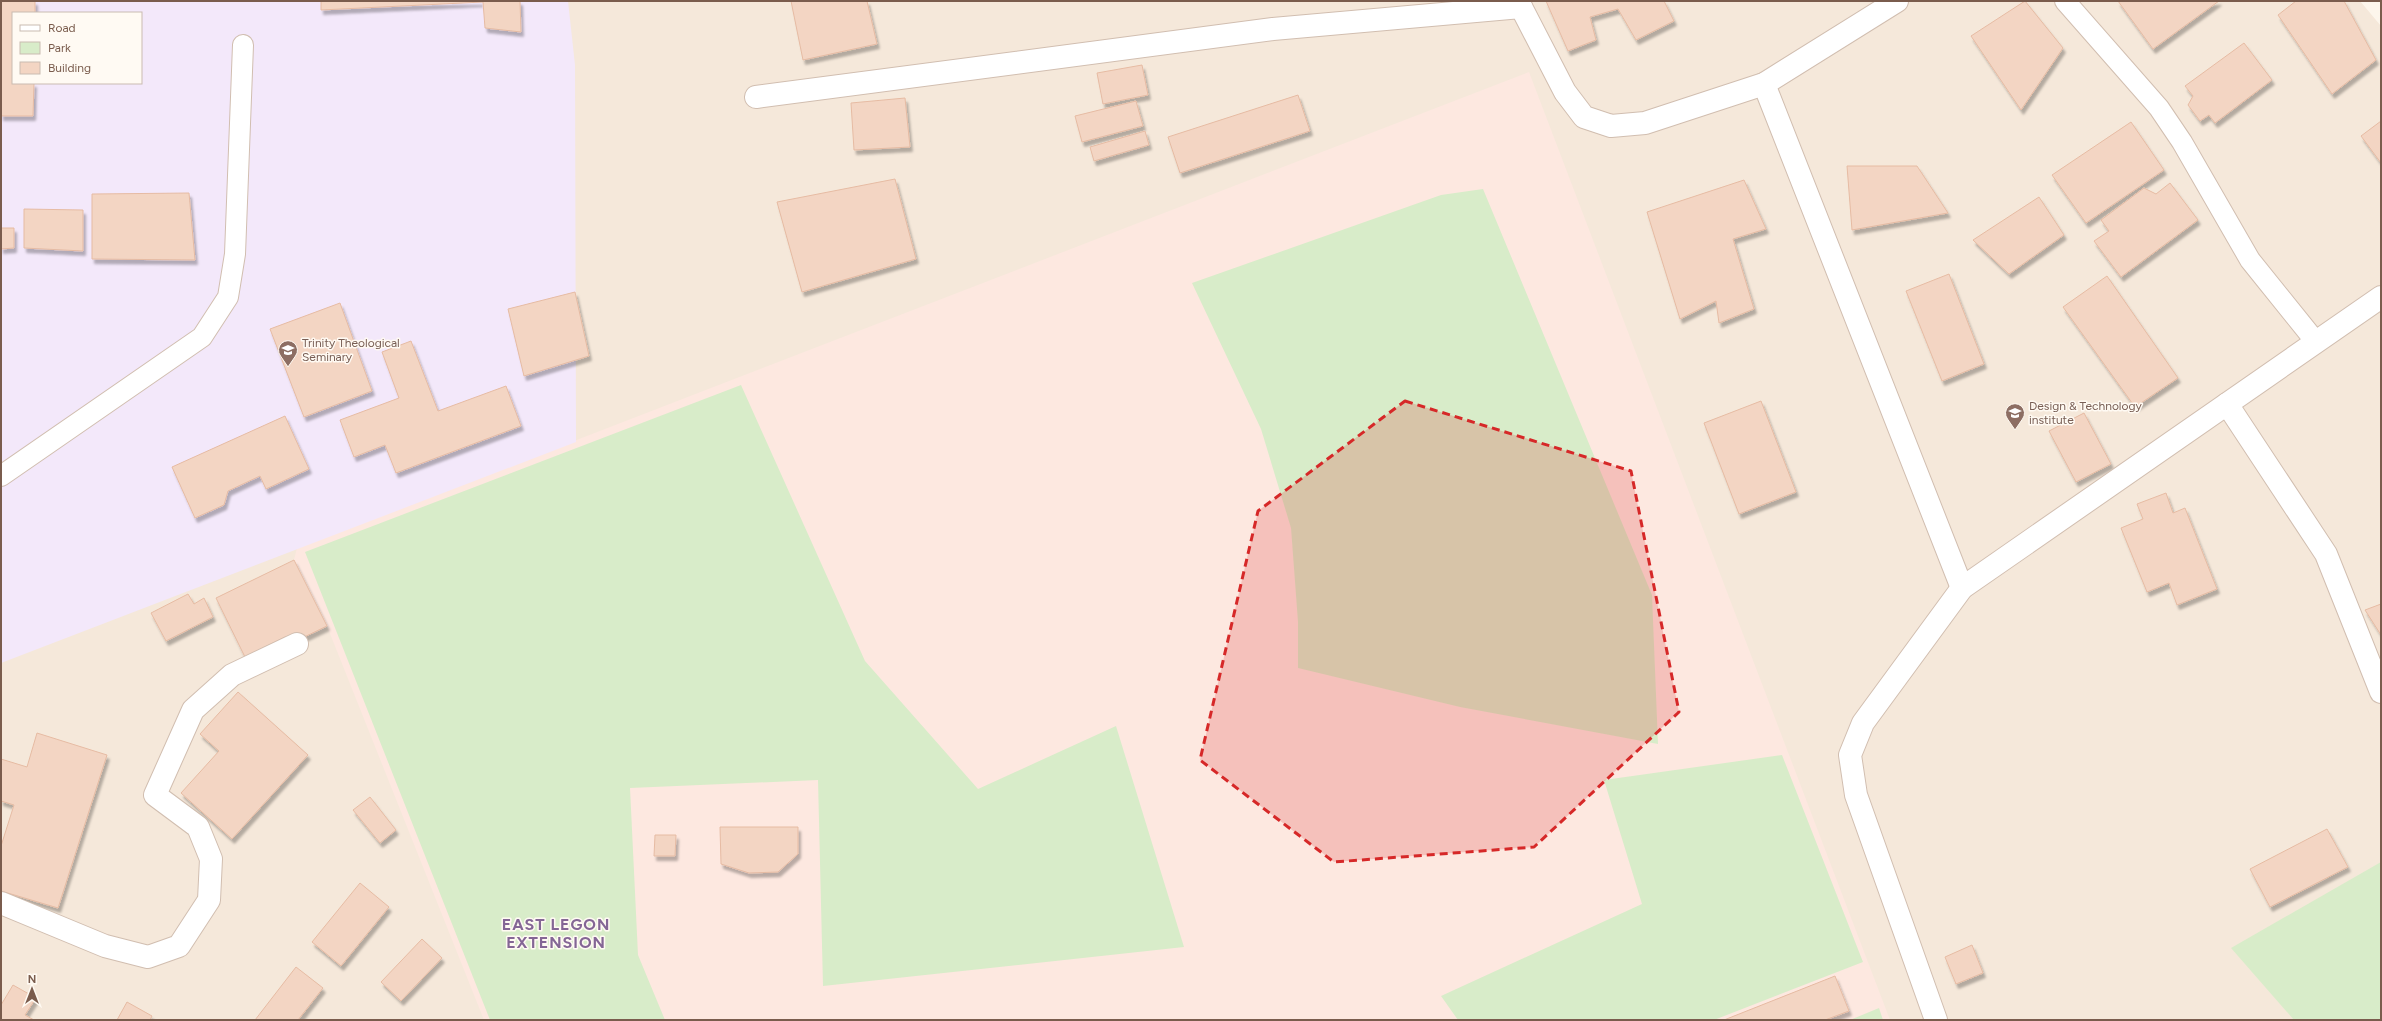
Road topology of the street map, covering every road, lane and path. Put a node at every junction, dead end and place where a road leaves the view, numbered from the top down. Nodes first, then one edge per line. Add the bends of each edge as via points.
1 (1897, 1) edge
2 (2065, 1) edge
3 (1519, 4) edge
4 (243, 46) dead end
5 (1764, 84) junction
6 (756, 97) dead end
7 (2381, 297) edge
8 (2316, 342) junction
9 (2227, 404) junction
10 (1, 476) edge
11 (1962, 588) junction
12 (297, 644) dead end
13 (2381, 692) edge
14 (1, 903) edge
15 (1936, 1020) edge

1 - 5 street
2 - 8 lane via 2159,108 2182,142 2250,260
3 - 5 street via 1565,92 1584,118 1611,126 1645,123
3 - 6 street via 1273,29
4 - 10 lane via 235,254 228,297 202,337
5 - 11 street
7 - 8 street
8 - 9 street
9 - 11 street
9 - 13 street via 2326,554
11 - 15 street via 1863,723 1850,755 1856,795
12 - 14 street via 232,675 193,710 155,795 198,827 211,859 209,900 179,946 148,957 105,946

